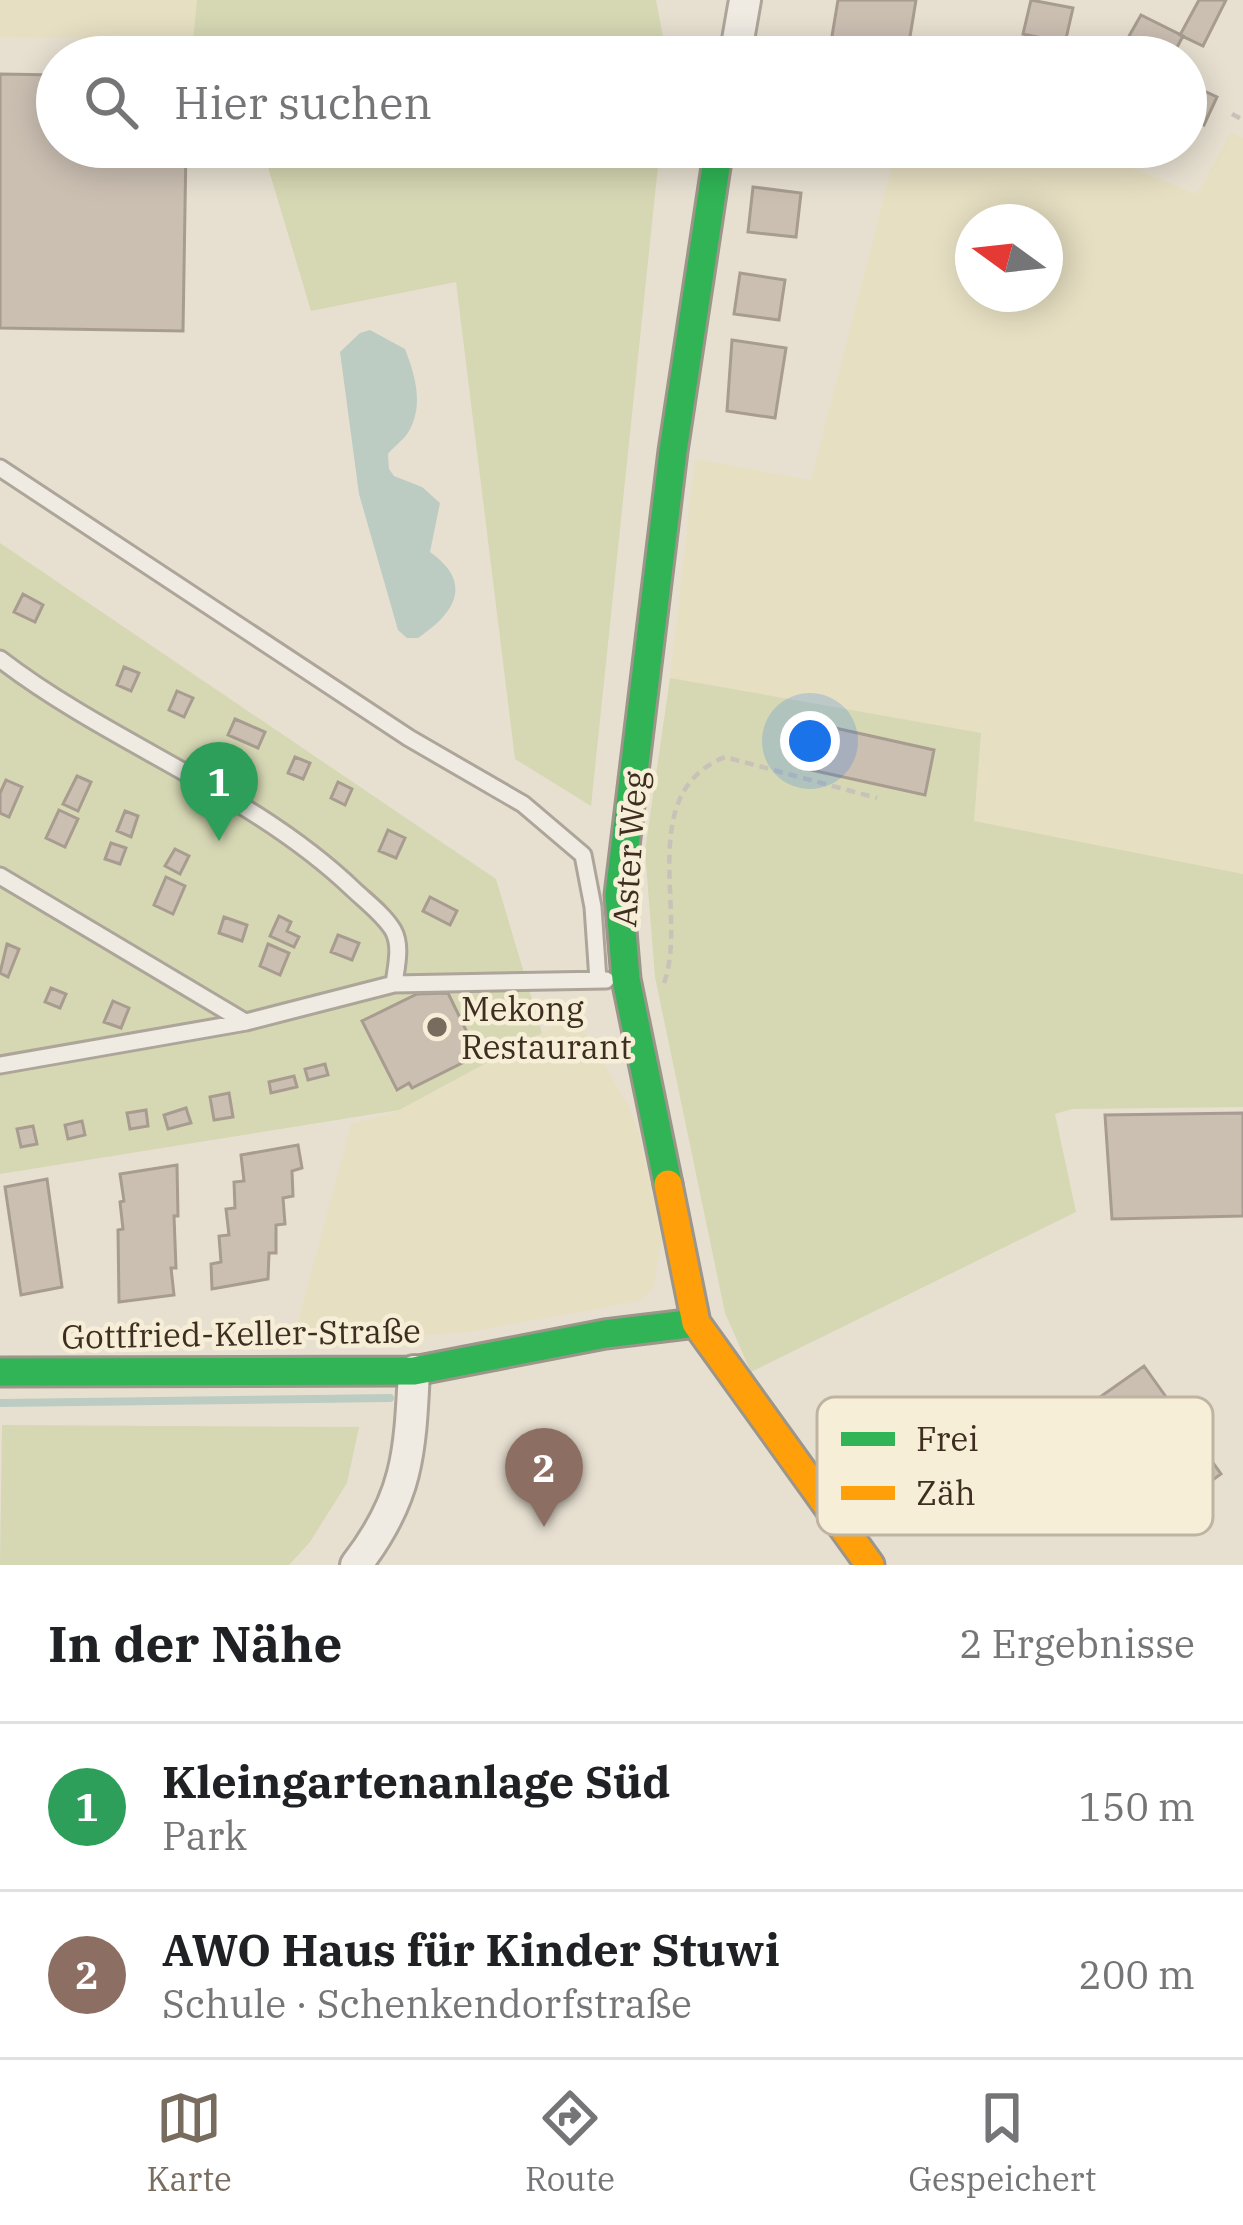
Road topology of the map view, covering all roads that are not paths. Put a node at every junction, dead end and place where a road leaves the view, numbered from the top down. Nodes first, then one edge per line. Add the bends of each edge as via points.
1 (745, 0) edge
2 (739, 36) edge
3 (716, 168) edge
4 (0, 468) edge
5 (0, 659) edge
6 (0, 876) edge
7 (612, 979) junction
8 (394, 984) junction
9 (246, 1022) junction
10 (0, 1065) edge
11 (696, 1323) junction
12 (414, 1371) junction
13 (0, 1372) edge
14 (817, 1491) edge
15 (848, 1535) edge
16 (356, 1565) edge
17 (870, 1565) edge

1 - 2 street
3 - 7 street, Aster Weg via 673,451
4 - 7 lane via 409,738 523,804 583,855
5 - 8 lane via 320,857 394,931
6 - 9 lane
7 - 8 lane
7 - 11 street, Aster Weg via 632,1010
8 - 9 lane
9 - 10 lane
11 - 12 street, Gottfried-Keller-Straße
11 - 14 street, Aster Weg
12 - 13 street, Gottfried-Keller-Straße
12 - 16 street via 396,1505
15 - 17 street, Aster Weg

